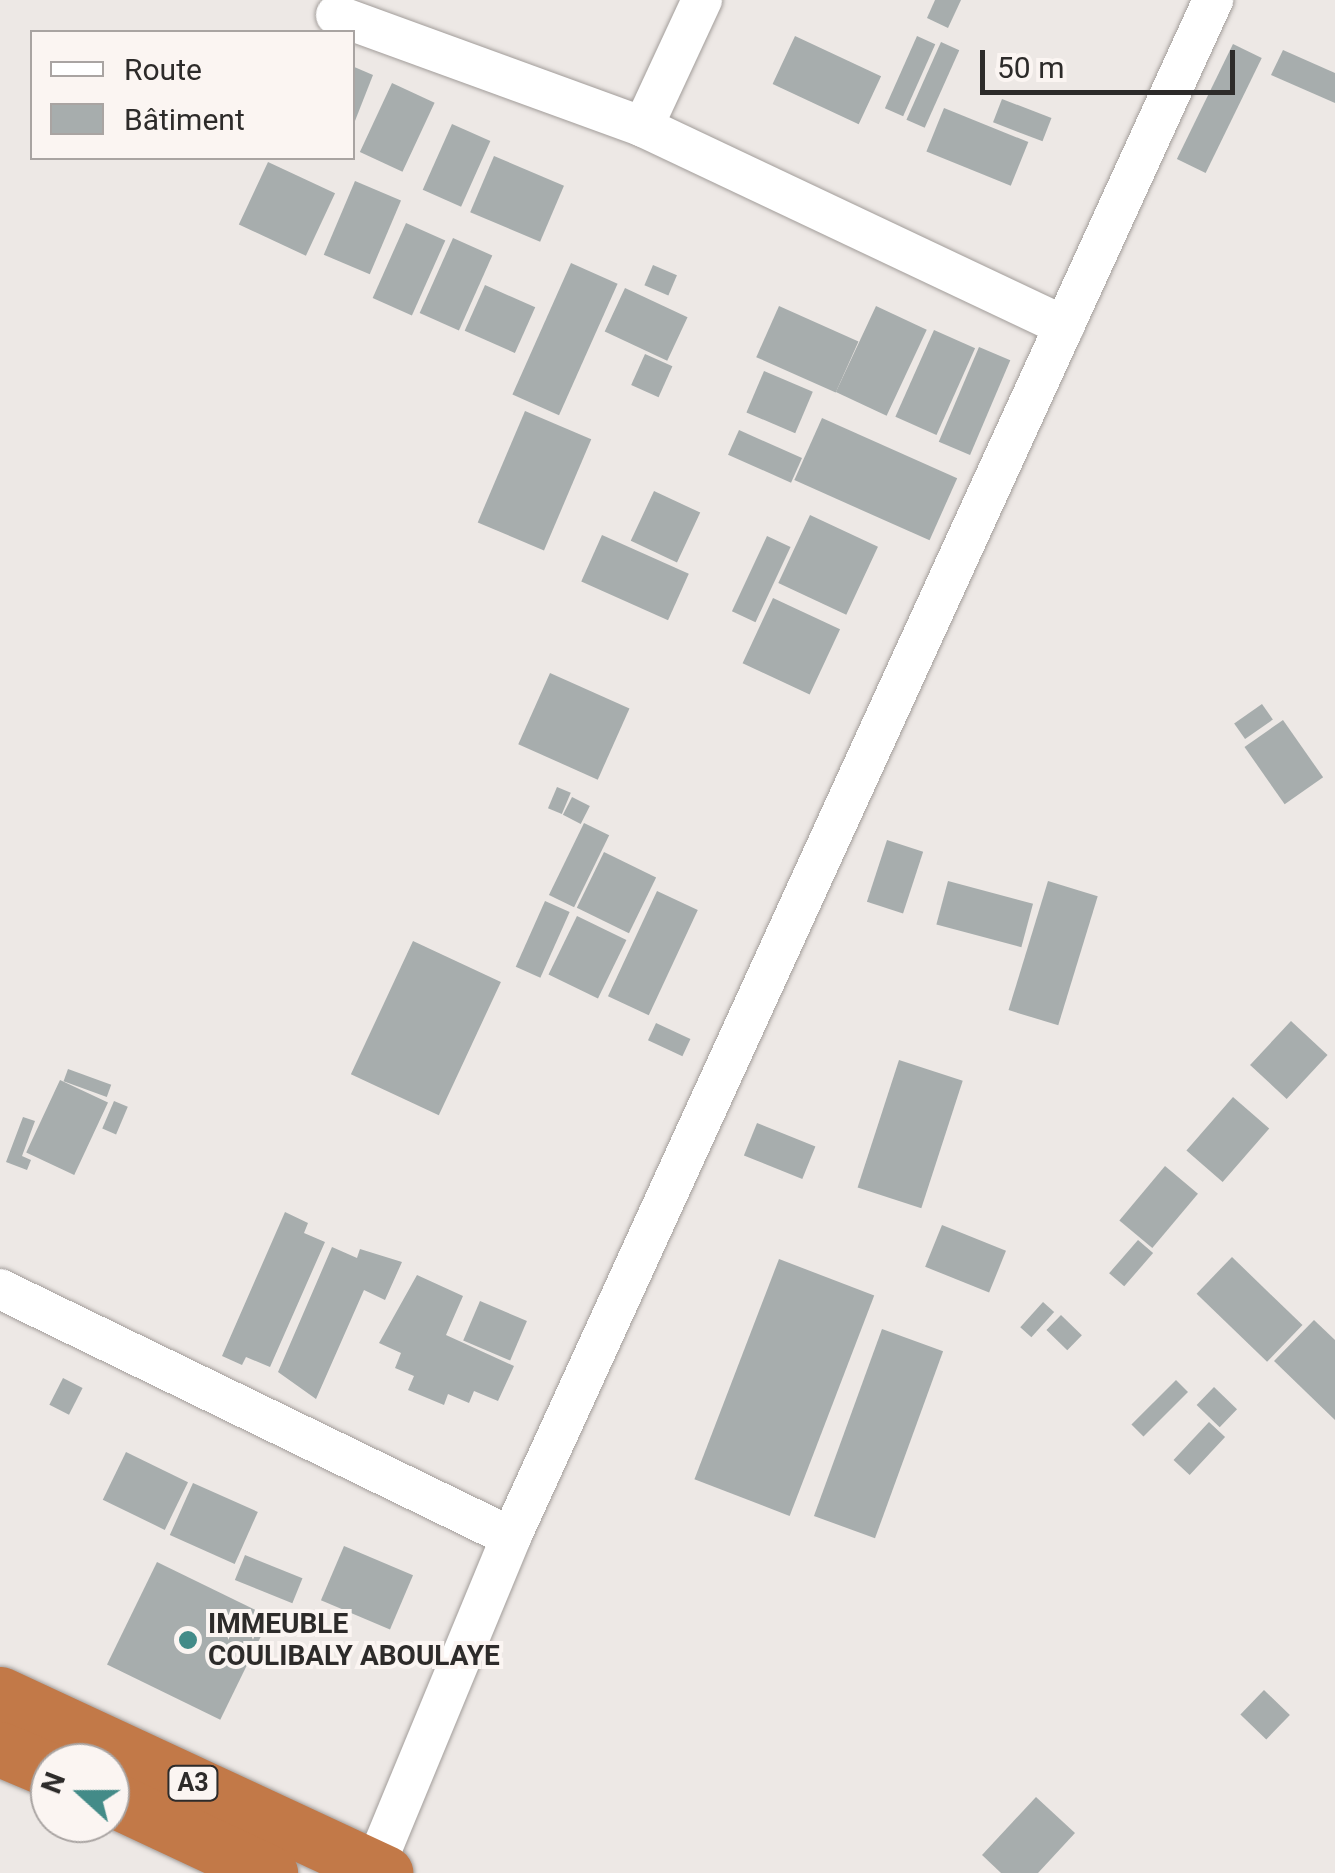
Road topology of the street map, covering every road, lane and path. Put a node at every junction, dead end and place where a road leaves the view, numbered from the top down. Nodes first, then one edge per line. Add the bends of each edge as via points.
1 (702, 0) edge
2 (1213, 0) edge
3 (336, 15) dead end
4 (643, 127) junction
5 (1064, 326) junction
6 (0, 1289) edge
7 (511, 1536) junction
8 (0, 1694) edge
9 (0, 1749) edge
10 (30, 1762) edge
11 (130, 1807) edge
12 (380, 1870) edge
13 (270, 1873) edge

1 - 4 street
2 - 5 street
3 - 4 street
4 - 5 street
5 - 7 street
6 - 7 street
7 - 12 street
8 - 12 highway, A3
9 - 10 highway
11 - 13 highway, A3

